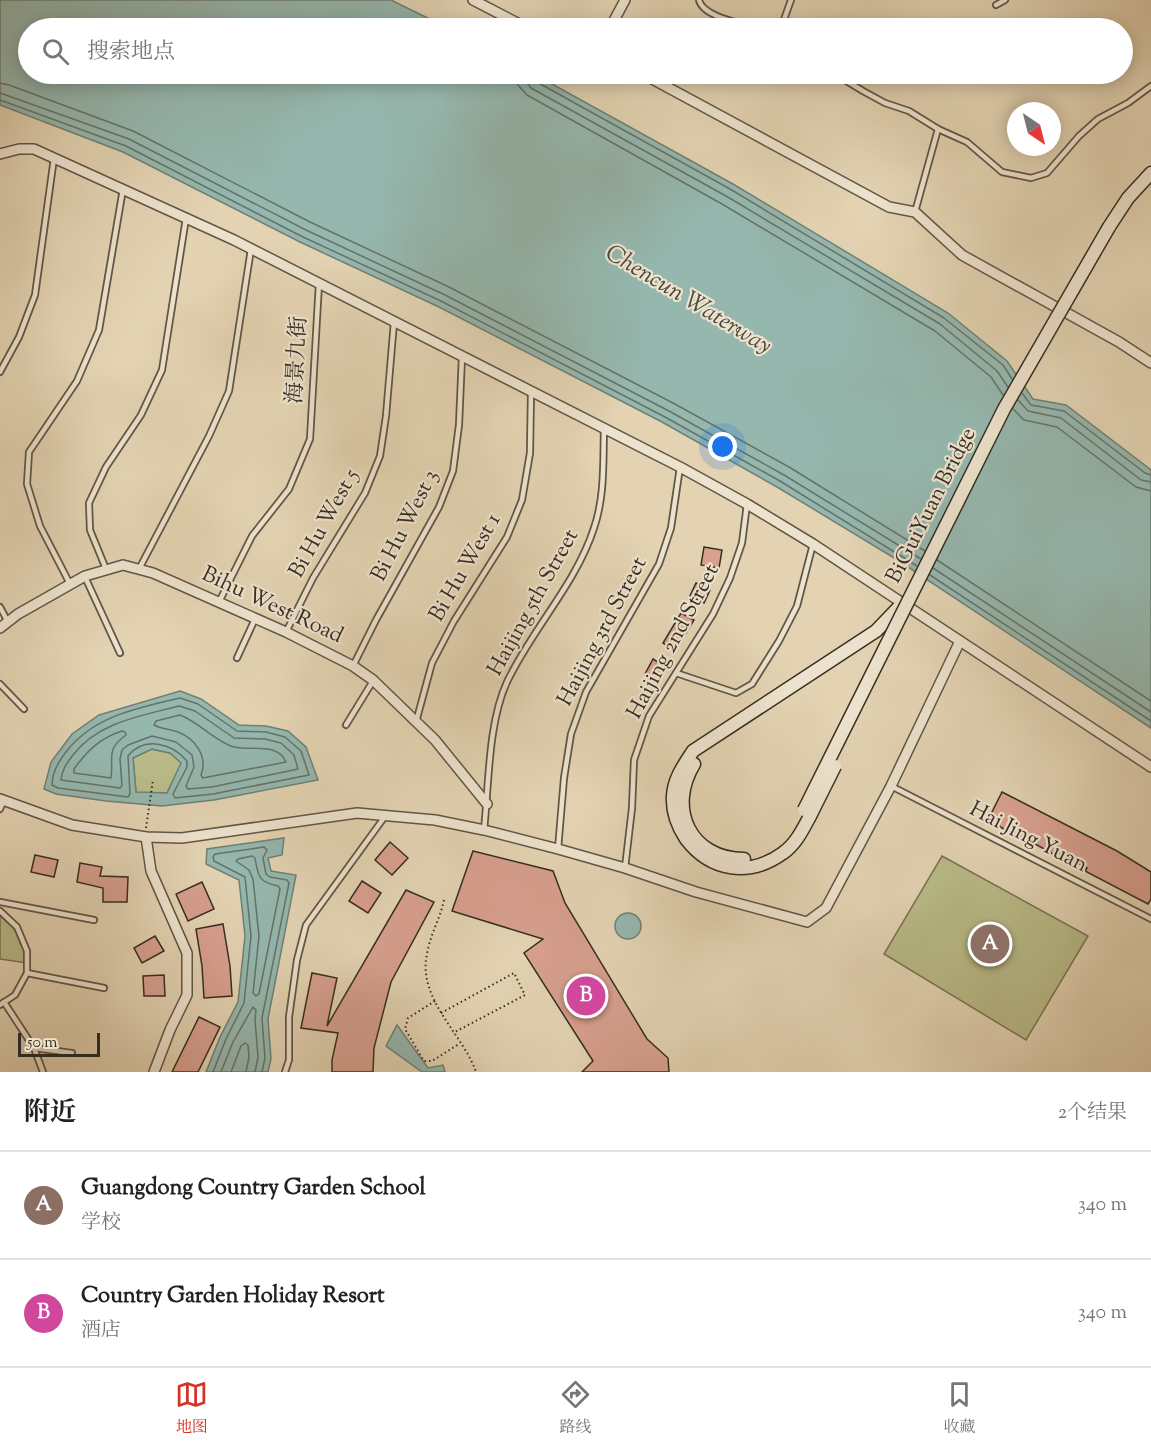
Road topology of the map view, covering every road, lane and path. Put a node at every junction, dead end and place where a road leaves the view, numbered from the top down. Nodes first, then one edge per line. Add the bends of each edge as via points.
1 (472, 0) edge
2 (625, 0) edge
3 (699, 0) edge
4 (791, 0) edge
5 (1005, 0) edge
6 (996, 5) dead end
7 (507, 18) edge
8 (615, 18) edge
9 (724, 18) edge
10 (785, 18) edge
11 (661, 84) edge
12 (851, 84) edge
13 (1151, 86) edge
14 (938, 129) junction
15 (0, 154) edge
16 (54, 158) junction
17 (1151, 173) edge
18 (1151, 184) edge
19 (123, 189) junction
20 (915, 212) junction
21 (186, 218) junction
22 (1111, 231) junction
23 (251, 249) junction
24 (319, 284) junction
25 (394, 322) junction
26 (462, 356) junction
27 (1151, 363) edge
28 (0, 372) edge
29 (531, 392) junction
30 (604, 428) junction
31 (680, 467) junction
32 (747, 504) junction
33 (813, 544) junction
34 (139, 569) junction
35 (106, 570) junction
36 (85, 576) junction
37 (70, 584) junction
38 (219, 603) junction
39 (905, 606) junction
40 (0, 607) edge
41 (255, 619) junction
42 (4, 625) edge
43 (286, 632) junction
44 (960, 641) junction
45 (120, 653) dead end
46 (237, 657) dead end
47 (353, 666) junction
48 (676, 673) junction
49 (373, 680) junction
50 (0, 684) edge
51 (24, 709) dead end
52 (416, 722) junction
53 (346, 725) dead end
54 (1151, 767) edge
55 (153, 780) dead end
56 (891, 786) junction
57 (2, 799) edge
58 (487, 804) junction
59 (0, 809) edge
60 (147, 815) dead end
61 (386, 815) junction
62 (484, 830) junction
63 (146, 837) junction
64 (558, 849) junction
65 (625, 868) junction
66 (444, 900) dead end
67 (0, 902) edge
68 (0, 911) edge
69 (1151, 919) edge
70 (94, 920) dead end
71 (27, 973) junction
72 (104, 988) dead end
73 (435, 1001) junction
74 (2, 1003) edge
75 (441, 1013) junction
76 (453, 1033) junction
77 (460, 1043) junction
78 (34, 1048) junction
79 (72, 1053) dead end
80 (43, 1072) edge
81 (154, 1072) edge
82 (285, 1072) edge
83 (476, 1072) edge

1 - 7 street
2 - 8 street
3 - 9 lane via 711,14
4 - 10 lane
5 - 6 lane
11 - 20 street via 889,207
12 - 14 lane
13 - 14 lane via 1098,119 1047,173 1031,178 1002,172 968,142
14 - 20 lane
15 - 16 street via 34,149
16 - 19 street
16 - 28 lane via 34,295 19,337
17 - 22 main road via 1128,198
18 - 22 main road
19 - 21 street
19 - 37 lane via 99,330 76,381 28,452 27,484 40,526
20 - 27 street via 962,255
21 - 23 street
21 - 35 lane via 162,369 141,415 106,467 89,503 90,530
22 - 39 main road, BiGuiYuan Bridge, bridge via 1004,409 807,813 783,843 750,859 716,855 701,845 688,829 682,798 687,776 700,755 886,632
23 - 24 street
23 - 34 lane via 229,392
24 - 25 street
24 - 38 lane, 海景九街 via 310,439 290,489 252,536
25 - 26 street
25 - 43 lane, Bi Hu West 5 via 380,456 364,493
26 - 29 street
26 - 47 lane, Bi Hu West 3 via 453,471 439,507
29 - 30 street
29 - 52 lane, Bi Hu West 1 via 530,453 522,500 507,537 432,663
30 - 31 street
30 - 58 lane, Haijing 5th Street via 602,486 595,527 579,562 506,684 493,728
31 - 32 street
31 - 64 lane, Haijing 3rd Street via 671,528 658,564 586,692 571,734
32 - 33 street
32 - 48 lane, Haijing 2nd Street via 742,543 730,578 713,614
33 - 39 street
33 - 48 lane via 797,606 752,684 736,693
34 - 35 street, Bihu West Road via 123,565
34 - 38 street, Bihu West Road
35 - 36 street, Bihu West Road
36 - 37 street, Bihu West Road
36 - 45 lane
37 - 42 street, Bihu West Road
38 - 41 street, Bihu West Road
39 - 44 street
40 - 42 lane
41 - 43 street, Bihu West Road
41 - 46 lane
43 - 47 street, Bihu West Road
44 - 54 street
44 - 56 street
47 - 49 street, Bihu West Road
48 - 65 lane, Haijing 2nd Street via 650,716 634,760
49 - 52 street, Bihu West Road
49 - 53 lane
50 - 51 lane
52 - 58 street, Bihu West Road
55 - 60 path
56 - 65 street via 826,908 807,922
56 - 69 lane, Hai Jing Yuan
57 - 59 lane
57 - 63 street via 72,825
58 - 62 lane, Haijing 5th Street
61 - 62 street
61 - 63 street via 357,813 182,838
61 - 82 lane via 306,925 290,1006
62 - 64 street
63 - 81 street via 151,871 187,953 187,994
64 - 65 street
66 - 73 path via 426,955 426,976
67 - 70 lane
68 - 71 lane via 16,927 27,951
71 - 72 lane
71 - 74 lane via 15,994
73 - 75 path
73 - 77 path via 408,1018 405,1029 424,1060 432,1061
74 - 78 lane
75 - 76 path
75 - 76 path via 514,973 525,994
76 - 77 path
77 - 83 path
78 - 79 lane
78 - 80 lane

